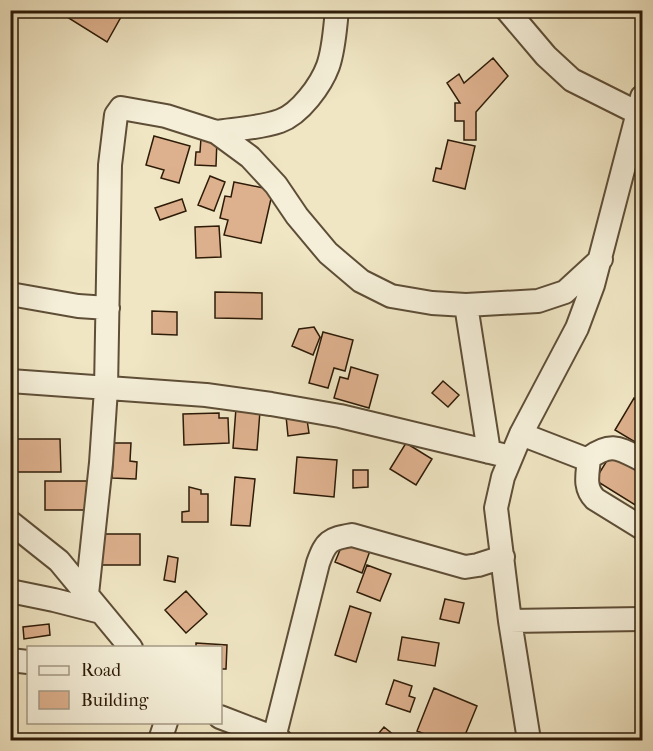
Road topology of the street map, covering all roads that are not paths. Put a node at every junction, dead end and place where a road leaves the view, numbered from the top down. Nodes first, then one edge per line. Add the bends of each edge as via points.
1 (337, 10) edge
2 (507, 10) edge
3 (641, 108) edge
4 (216, 132) junction
5 (600, 259) junction
6 (10, 294) edge
7 (466, 305) junction
8 (108, 308) junction
9 (10, 381) edge
10 (106, 388) junction
11 (521, 434) junction
12 (489, 452) junction
13 (512, 457) junction
14 (589, 458) junction
15 (642, 460) edge
16 (10, 522) edge
17 (642, 528) edge
18 (503, 557) junction
19 (10, 591) edge
20 (87, 594) junction
21 (101, 612) junction
22 (642, 619) edge
23 (510, 621) junction
24 (129, 646) edge
25 (10, 660) edge
26 (27, 662) edge
27 (222, 718) edge
28 (166, 724) edge
29 (277, 739) edge
30 (160, 741) edge
31 (529, 741) edge

1 - 4 street via 328,66 292,115 254,128
2 - 3 street via 572,80
3 - 5 street
4 - 7 street via 250,157 328,253 361,281 391,296
4 - 8 street via 146,111 126,107 118,110 110,165
5 - 7 street via 565,292 538,301
5 - 11 street via 577,328
6 - 8 street
7 - 12 street
8 - 10 street
9 - 10 street
10 - 12 street via 271,404 340,416
10 - 20 street
11 - 13 street
11 - 14 street
12 - 13 street
13 - 18 street via 496,508
14 - 15 street via 608,447
14 - 17 street via 590,494
16 - 20 street via 59,561
18 - 23 street
18 - 29 street via 465,567 352,536 334,538 324,546
19 - 21 street
20 - 21 street
21 - 24 street
22 - 23 street
23 - 31 street
25 - 26 street
27 - 29 street
28 - 30 street

